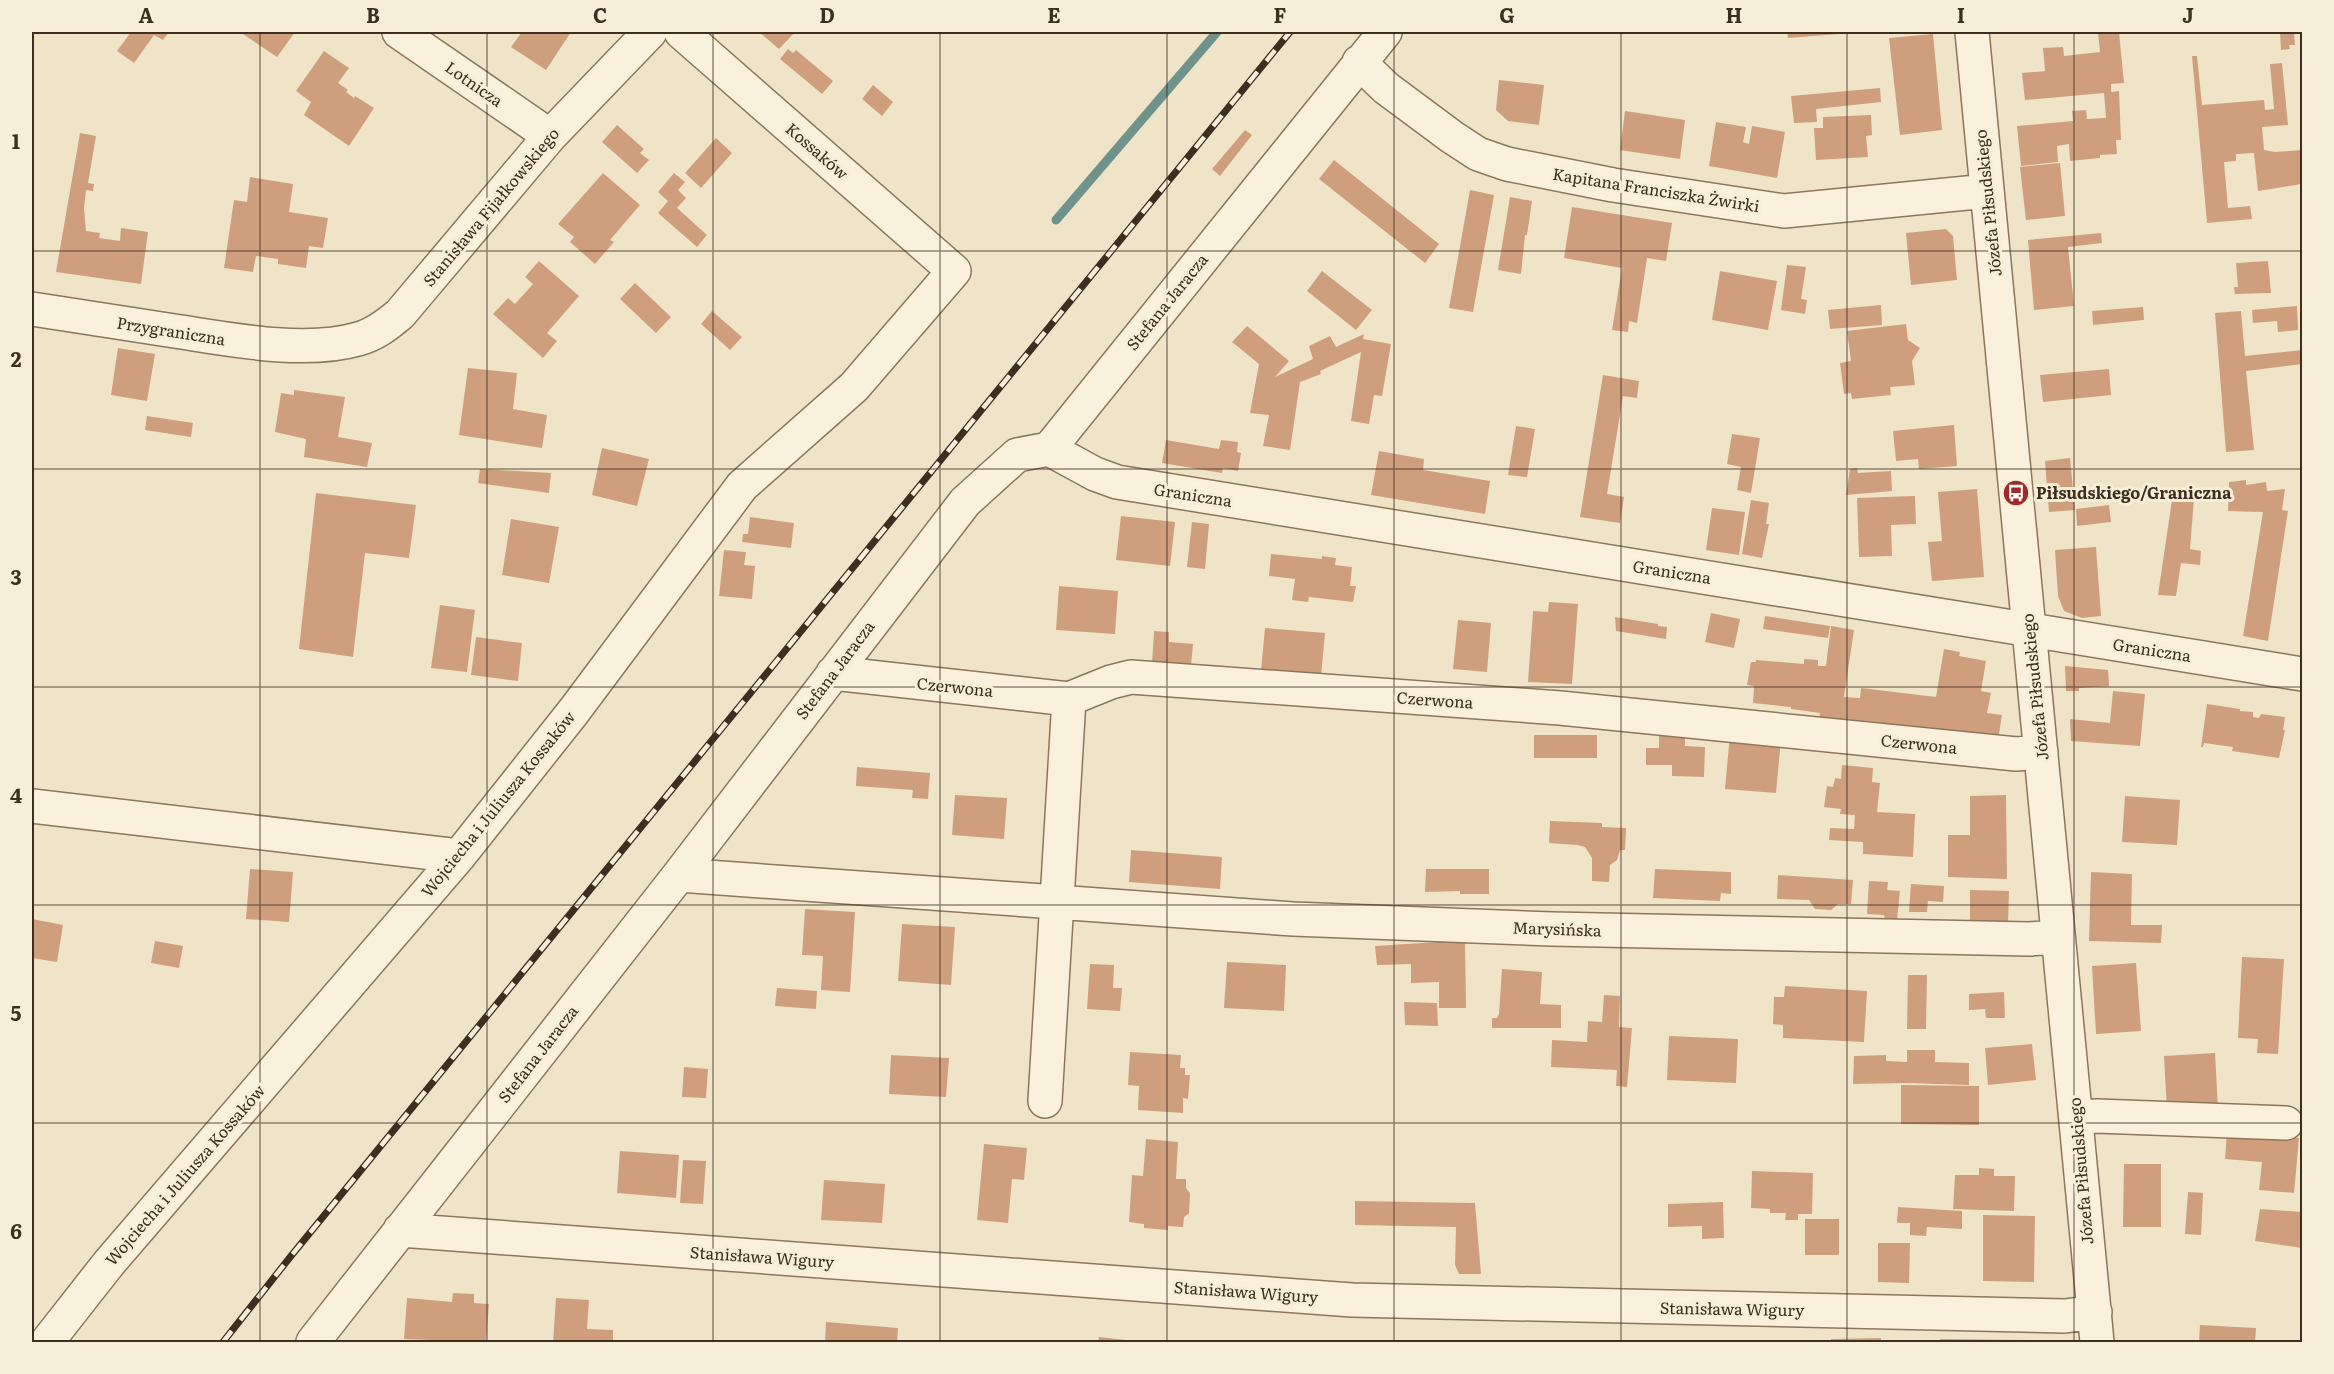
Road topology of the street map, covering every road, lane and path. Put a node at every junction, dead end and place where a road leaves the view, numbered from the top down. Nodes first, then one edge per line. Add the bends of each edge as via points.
1 (399, 32) edge
2 (650, 32) edge
3 (681, 32) edge
4 (1385, 32) edge
5 (1972, 32) edge
6 (1359, 62) junction
7 (550, 136) junction
8 (1987, 191) junction
9 (954, 271) joint
10 (32, 309) edge
11 (311, 345) joint
12 (1049, 449) junction
13 (2029, 630) junction
14 (833, 673) junction
15 (2302, 674) edge
16 (1069, 699) junction
17 (2041, 752) junction
18 (32, 806) edge
19 (459, 856) junction
20 (679, 875) junction
21 (1056, 902) junction
22 (2058, 937) junction
23 (1045, 1101) dead end
24 (2077, 1117) junction
25 (2286, 1123) dead end
26 (400, 1230) junction
27 (2096, 1327) edge
28 (47, 1342) edge
29 (313, 1342) edge

1 - 7 street, Lotnicza
2 - 7 street, Stanisława Fijałkowskiego
3 - 9 street, Kossaków
4 - 6 street, Stefana Jaracza
5 - 8 street, Józefa Piłsudskiego
6 - 8 street, Kapitana Franciszka Żwirki via 1386,88 1452,137 1478,154 1507,164 1784,211
6 - 12 street, Stefana Jaracza
7 - 11 street, Stanisława Fijałkowskiego via 400,314 363,338
8 - 13 street, Józefa Piłsudskiego
9 - 19 street, Wojciecha i Juliusza Kossaków via 854,387 742,486 574,711
10 - 11 street, Przygraniczna via 244,342
12 - 13 street, Graniczna via 1117,482
12 - 14 street, Stefana Jaracza via 1017,454 965,502
13 - 15 street, Graniczna
13 - 17 street, Józefa Piłsudskiego
14 - 16 street, Czerwona
14 - 20 street, Stefana Jaracza
16 - 17 street, Czerwona via 1131,677 1560,708 2016,754
16 - 21 street
17 - 22 street, Józefa Piłsudskiego
18 - 19 street
19 - 28 street, Wojciecha i Juliusza Kossaków via 109,1263
20 - 21 street, Marysińska
20 - 26 street, Stefana Jaracza
21 - 22 street, Marysińska via 1293,919 1552,929
21 - 23 street
22 - 24 street, Józefa Piłsudskiego
24 - 25 street
24 - 27 street, Józefa Piłsudskiego
26 - 27 street, Stanisława Wigury via 1352,1300 2065,1316
26 - 29 street, Stefana Jaracza

